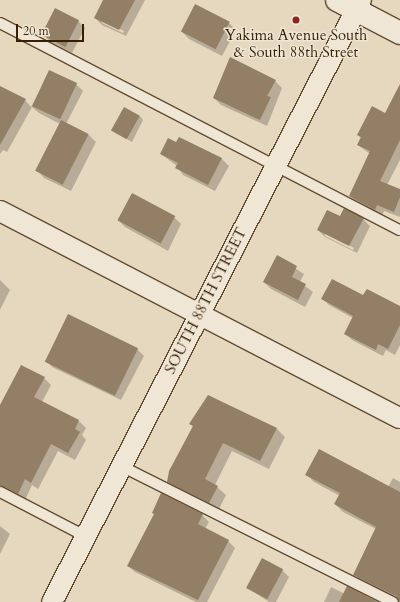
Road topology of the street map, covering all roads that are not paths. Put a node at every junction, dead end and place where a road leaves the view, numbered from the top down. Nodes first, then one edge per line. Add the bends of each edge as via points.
1 (337, 0) edge
2 (359, 5) edge
3 (0, 23) edge
4 (400, 33) edge
5 (276, 166) junction
6 (0, 211) edge
7 (399, 228) edge
8 (200, 313) junction
9 (400, 418) edge
10 (121, 466) junction
11 (0, 492) edge
12 (85, 536) junction
13 (52, 602) edge
14 (393, 602) edge

1 - 2 main road
2 - 4 main road
2 - 5 street, SOUTH 88TH STREET
3 - 5 lane
5 - 7 lane
5 - 8 street, SOUTH 88TH STREET
6 - 8 street
8 - 9 street
8 - 10 street, SOUTH 88TH STREET
10 - 12 street, SOUTH 88TH STREET
10 - 14 lane
11 - 12 lane
12 - 13 street, SOUTH 88TH STREET

